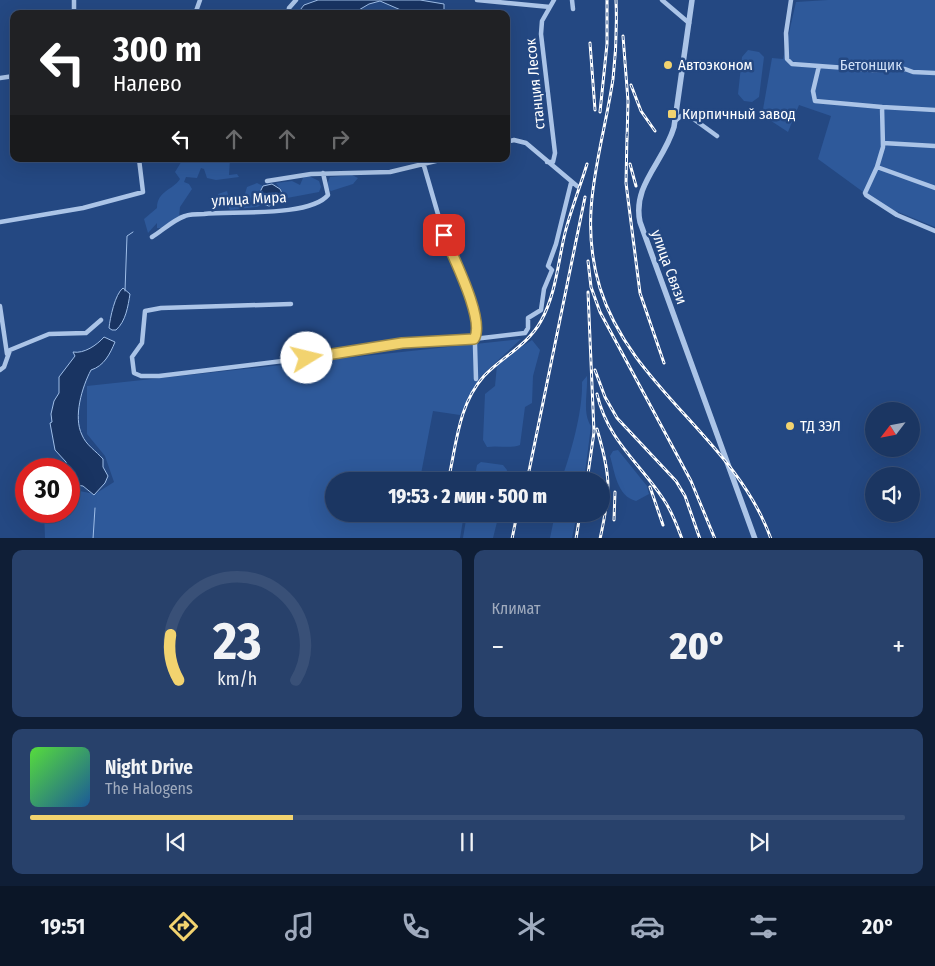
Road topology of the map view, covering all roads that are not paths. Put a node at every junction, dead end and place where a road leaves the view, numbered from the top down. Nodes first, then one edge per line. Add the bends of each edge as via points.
1 (296, 0) edge
2 (477, 0) edge
3 (554, 0) edge
4 (572, 0) edge
5 (662, 0) edge
6 (692, 0) edge
7 (791, 0) edge
8 (550, 7) junction
9 (573, 9) dead end
10 (289, 10) edge
11 (688, 23) junction
12 (819, 66) junction
13 (935, 73) edge
14 (882, 107) junction
15 (935, 110) edge
16 (675, 121) junction
17 (718, 136) dead end
18 (510, 141) edge
19 (883, 143) junction
20 (935, 146) edge
21 (139, 162) edge
22 (423, 162) edge
23 (434, 162) edge
24 (547, 162) junction
25 (424, 165) junction
26 (876, 167) junction
27 (323, 173) junction
28 (267, 181) dead end
29 (571, 183) junction
30 (577, 186) dead end
31 (935, 188) edge
32 (0, 221) edge
33 (935, 231) edge
34 (152, 237) dead end
35 (291, 304) dead end
36 (0, 306) edge
37 (101, 320) dead end
38 (474, 339) junction
39 (7, 354) junction
40 (0, 370) edge
41 (476, 379) dead end
42 (755, 538) edge

1 - 10 street
2 - 8 street
3 - 8 street, станция Лесок
4 - 9 street
5 - 11 street
6 - 11 street, улица Связи
7 - 12 street via 786,33 788,61
8 - 24 street, станция Лесок via 542,21 541,34 555,153 553,162
11 - 16 street, улица Связи
12 - 13 street
12 - 14 street via 813,91 815,101
14 - 15 street
14 - 19 street
16 - 17 street via 688,115
16 - 42 street, улица Связи via 671,139 640,193 637,208
18 - 24 street via 526,143
19 - 20 street
19 - 26 street
21 - 32 street via 143,192 83,208
22 - 25 street
23 - 25 street, улица Мира
24 - 29 street
25 - 27 street, улица Мира via 390,172
25 - 38 street via 444,235 474,312
26 - 31 street
26 - 33 street via 866,195 896,215
27 - 28 street, улица Мира
27 - 34 street, улица Мира via 328,195 318,204 299,209 184,216
29 - 30 street
29 - 38 street via 548,266 552,270 544,289 541,310 528,318 525,333
35 - 38 street via 145,311 142,343 132,357 134,373 159,376 402,343
36 - 39 street
37 - 39 street via 86,333 49,334
38 - 41 street
39 - 40 street

